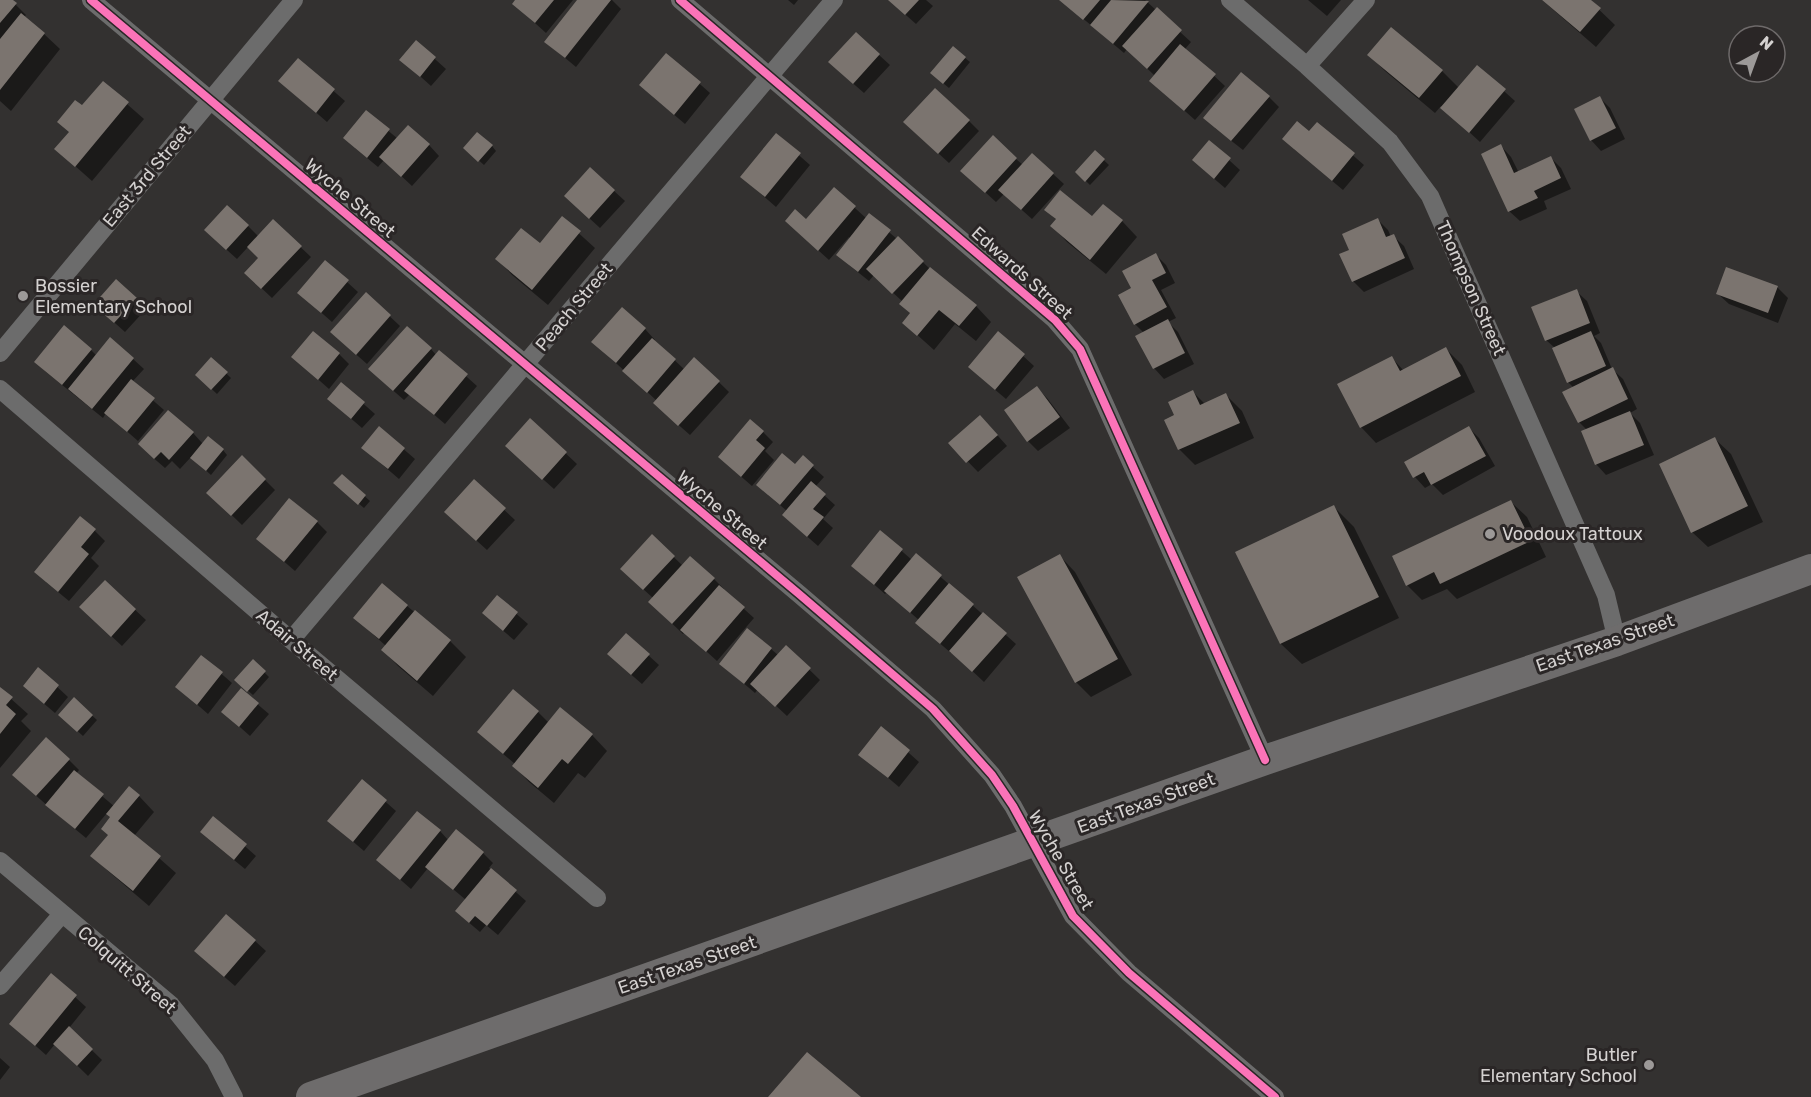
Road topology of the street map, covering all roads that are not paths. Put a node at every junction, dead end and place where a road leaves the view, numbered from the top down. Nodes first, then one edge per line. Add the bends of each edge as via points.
1 (91, 0) edge
2 (294, 0) edge
3 (680, 0) edge
4 (834, 0) edge
5 (1230, 0) edge
6 (1366, 0) edge
7 (1307, 66) junction
8 (771, 76) junction
9 (210, 100) junction
10 (0, 353) edge
11 (524, 365) junction
12 (0, 389) edge
13 (1811, 569) edge
14 (291, 640) junction
15 (1617, 641) junction
16 (1265, 760) junction
17 (1033, 843) junction
18 (0, 861) edge
19 (597, 898) dead end
20 (62, 914) junction
21 (0, 986) edge
22 (234, 1097) edge
23 (311, 1097) edge
24 (1275, 1097) edge

1 - 9 street, Wyche Street
2 - 9 street, East 3rd Street
3 - 8 street, Edwards Street
4 - 8 street, Peach Street
5 - 7 street, Thompson Street
6 - 7 street
7 - 15 street, Thompson Street via 1390,142 1430,196 1606,595
8 - 11 street, Peach Street
8 - 16 street, Edwards Street via 1055,320 1080,349
9 - 10 street, East 3rd Street
9 - 11 street, Wyche Street
11 - 14 street, Peach Street
11 - 17 street, Wyche Street via 933,709 992,775
12 - 14 street, Adair Street
13 - 15 main road, East Texas Street
14 - 19 street, Adair Street
15 - 16 main road, East Texas Street
16 - 17 main road, East Texas Street
17 - 23 main road, East Texas Street
17 - 24 street, Wyche Street via 1073,916 1129,973
18 - 20 street, Colquitt Street
20 - 21 street
20 - 22 street, Colquitt Street via 171,1005 215,1060

